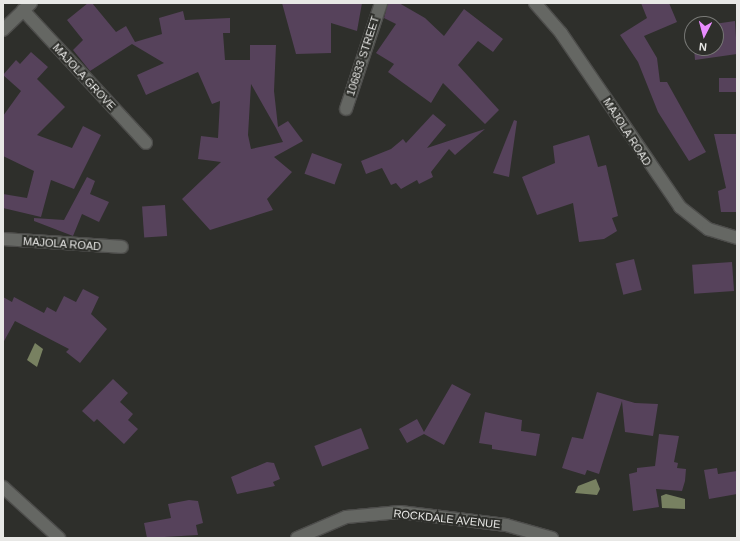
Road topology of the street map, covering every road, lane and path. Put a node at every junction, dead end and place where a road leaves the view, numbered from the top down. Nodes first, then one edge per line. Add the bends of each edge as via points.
1 (381, 3) edge
2 (535, 3) edge
3 (27, 7) edge
4 (3, 30) edge
5 (346, 109) dead end
6 (146, 143) dead end
7 (737, 238) edge
8 (3, 239) edge
9 (122, 247) dead end
10 (3, 487) edge
11 (59, 538) edge
12 (296, 538) edge
13 (552, 538) edge

1 - 5 street, 106833 STREET
2 - 7 street, MAJOLA ROAD via 561,33 680,207 708,229
3 - 4 street
3 - 6 street, MAJOLA GROVE
8 - 9 street, MAJOLA ROAD
10 - 11 street
12 - 13 street, ROCKDALE AVENUE via 346,517 400,512 506,525

